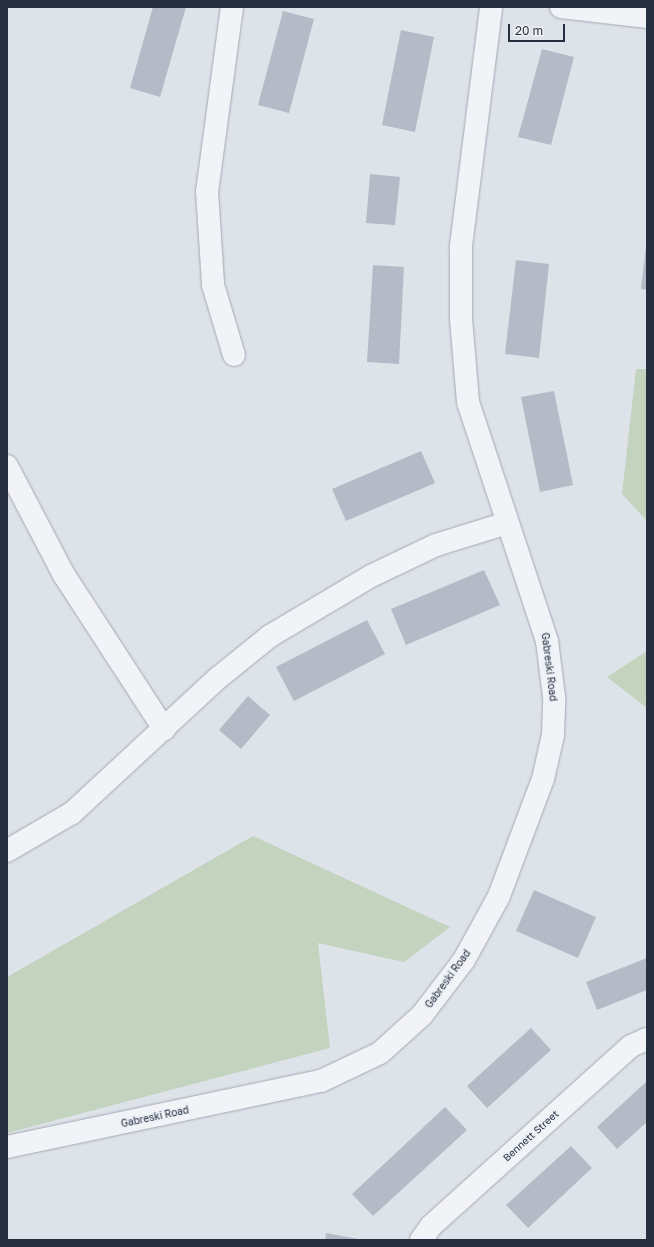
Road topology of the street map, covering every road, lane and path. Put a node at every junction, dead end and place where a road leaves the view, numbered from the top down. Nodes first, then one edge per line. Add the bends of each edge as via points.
1 (232, 7) edge
2 (491, 7) edge
3 (561, 7) edge
4 (647, 17) edge
5 (234, 355) dead end
6 (7, 466) edge
7 (507, 523) junction
8 (164, 729) junction
9 (7, 851) edge
10 (647, 1039) edge
11 (7, 1147) edge
12 (422, 1240) edge

1 - 5 lane via 207,191 213,285
2 - 7 lane, Gabreski Road via 460,246 460,319 468,402
3 - 4 lane
6 - 8 lane via 64,575
7 - 8 lane via 436,545 371,576 270,636
7 - 11 lane, Gabreski Road via 528,577 547,640 554,697 553,735 543,779 499,896 464,960 422,1015 380,1054 321,1081
8 - 9 lane via 72,813
10 - 12 lane, Bennett Street via 631,1046 431,1226

